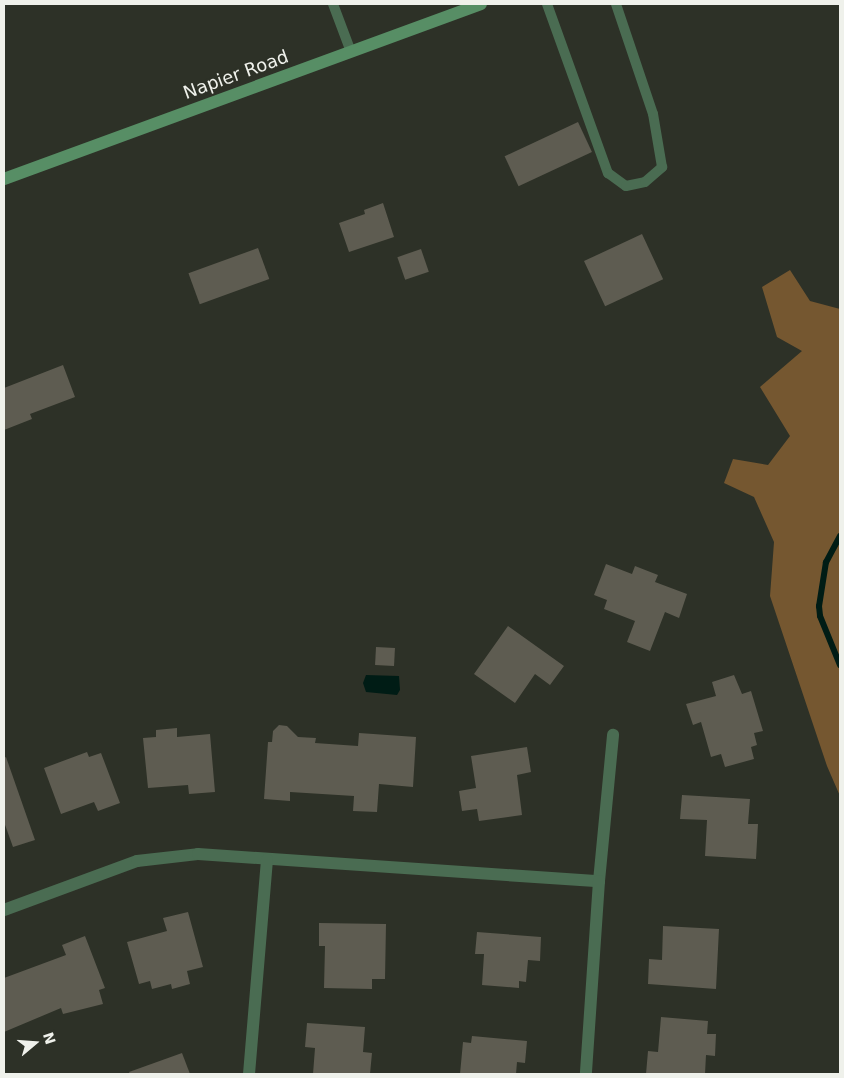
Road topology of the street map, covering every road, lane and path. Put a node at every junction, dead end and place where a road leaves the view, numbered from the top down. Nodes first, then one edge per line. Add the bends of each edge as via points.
1 (333, 4) edge
2 (481, 4) edge
3 (547, 4) edge
4 (616, 4) edge
5 (350, 52) junction
6 (4, 179) edge
7 (613, 734) dead end
8 (267, 860) junction
9 (599, 881) junction
10 (4, 910) edge
11 (249, 1074) edge
12 (586, 1074) edge

1 - 5 lane
2 - 5 street, Napier Road
3 - 4 lane via 608,173 626,186 645,182 662,167 653,114
5 - 6 street, Napier Road
7 - 9 street
8 - 9 street
8 - 10 street via 198,854 137,861
8 - 11 street
9 - 12 street

